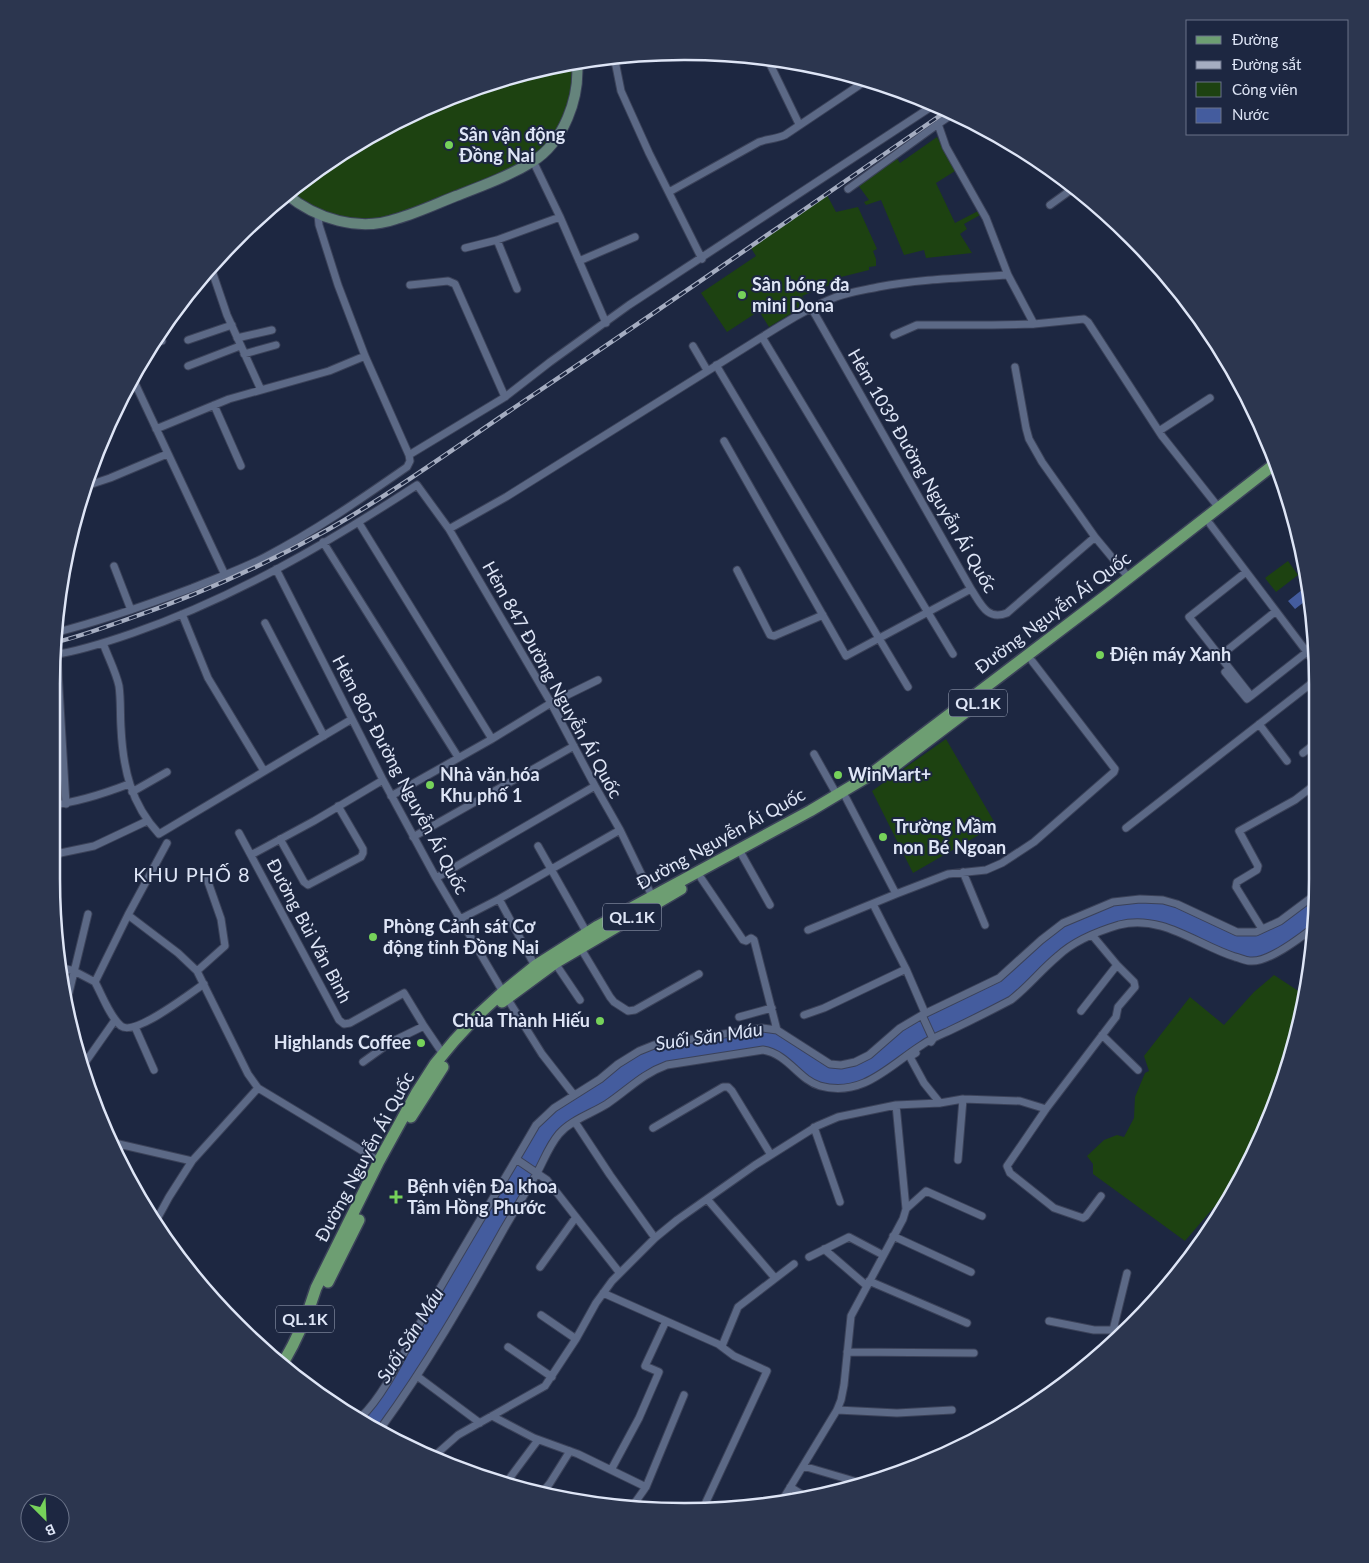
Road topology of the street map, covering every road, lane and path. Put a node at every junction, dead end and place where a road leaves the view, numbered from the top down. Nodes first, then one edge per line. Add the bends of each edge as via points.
1 (616, 64) edge
2 (771, 66) edge
3 (578, 69) edge
4 (858, 85) edge
5 (927, 110) edge
6 (946, 118) edge
7 (799, 124) junction
8 (938, 124) junction
9 (534, 161) junction
10 (848, 189) dead end
11 (669, 192) junction
12 (1068, 192) edge
13 (292, 199) edge
14 (1050, 205) dead end
15 (318, 215) junction
16 (560, 217) junction
17 (635, 237) dead end
18 (497, 240) junction
19 (465, 248) dead end
20 (702, 259) junction
21 (579, 261) junction
22 (214, 275) edge
23 (1008, 275) junction
24 (410, 285) dead end
25 (517, 289) dead end
26 (812, 309) junction
27 (606, 323) junction
28 (1034, 324) junction
29 (232, 325) junction
30 (272, 330) dead end
31 (894, 335) dead end
32 (762, 337) junction
33 (237, 338) junction
34 (188, 340) dead end
35 (276, 345) dead end
36 (240, 346) junction
37 (693, 346) dead end
38 (244, 354) junction
39 (365, 356) junction
40 (716, 365) junction
41 (188, 366) dead end
42 (1015, 366) dead end
43 (707, 370) junction
44 (136, 386) edge
45 (261, 390) junction
46 (505, 397) junction
47 (1210, 398) dead end
48 (214, 405) junction
49 (156, 429) junction
50 (1159, 431) junction
51 (724, 441) dead end
52 (167, 454) junction
53 (409, 455) junction
54 (241, 466) dead end
55 (1270, 468) edge
56 (1272, 474) edge
57 (93, 484) edge
58 (1238, 497) junction
59 (1221, 510) junction
60 (1207, 521) junction
61 (359, 523) junction
62 (449, 529) junction
63 (1095, 537) junction
64 (323, 542) junction
65 (114, 566) dead end
66 (276, 569) junction
67 (737, 570) dead end
68 (1246, 572) junction
69 (225, 575) junction
70 (1129, 578) junction
71 (971, 589) junction
72 (1110, 597) junction
73 (131, 610) junction
74 (1276, 611) junction
75 (927, 613) junction
76 (182, 614) junction
77 (823, 615) junction
78 (265, 623) dead end
79 (62, 631) edge
80 (880, 638) junction
81 (103, 643) junction
82 (1307, 651) joint
83 (61, 654) edge
84 (953, 654) dead end
85 (1220, 656) junction
86 (1032, 661) junction
87 (598, 680) dead end
88 (1309, 685) edge
89 (908, 687) dead end
90 (551, 703) junction
91 (352, 719) junction
92 (60, 723) edge
93 (1259, 724) junction
94 (324, 736) junction
95 (492, 739) junction
96 (574, 746) junction
97 (1309, 748) edge
98 (1303, 753) dead end
99 (814, 754) dead end
100 (458, 757) junction
101 (1287, 761) dead end
102 (264, 771) junction
103 (167, 772) dead end
104 (383, 780) junction
105 (129, 784) junction
106 (595, 786) junction
107 (1309, 789) edge
108 (132, 792) junction
109 (392, 796) junction
110 (842, 797) junction
111 (60, 804) edge
112 (66, 804) junction
113 (338, 806) junction
114 (147, 821) junction
115 (1126, 828) dead end
116 (620, 830) junction
117 (239, 833) dead end
118 (414, 837) junction
119 (280, 839) junction
120 (167, 843) dead end
121 (538, 846) dead end
122 (60, 853) edge
123 (251, 855) junction
124 (742, 856) junction
125 (550, 870) junction
126 (963, 872) junction
127 (436, 878) junction
128 (701, 878) junction
129 (207, 879) dead end
130 (896, 894) junction
131 (652, 896) junction
132 (499, 898) junction
133 (1308, 899) edge
134 (873, 904) junction
135 (770, 905) dead end
136 (88, 914) dead end
137 (128, 915) junction
138 (460, 919) junction
139 (985, 925) dead end
140 (1262, 929) junction
141 (808, 930) dead end
142 (587, 933) junction
143 (1307, 933) edge
144 (1092, 936) junction
145 (580, 947) junction
146 (555, 963) junction
147 (1117, 965) junction
148 (535, 966) junction
149 (906, 968) junction
150 (67, 969) edge
151 (74, 971) junction
152 (197, 971) junction
153 (699, 974) dead end
154 (95, 982) junction
155 (204, 984) junction
156 (70, 988) edge
157 (505, 995) junction
158 (580, 1000) dead end
159 (772, 1008) junction
160 (1081, 1011) dead end
161 (924, 1014) junction
162 (804, 1016) dead end
163 (739, 1017) dead end
164 (115, 1020) junction
165 (424, 1026) junction
166 (135, 1027) junction
167 (777, 1030) junction
168 (1102, 1034) junction
169 (933, 1039) junction
170 (446, 1056) junction
171 (87, 1060) edge
172 (363, 1062) dead end
173 (154, 1070) dead end
174 (1138, 1070) dead end
175 (258, 1088) junction
176 (574, 1095) junction
177 (963, 1099) junction
178 (940, 1103) junction
179 (896, 1105) junction
180 (1046, 1108) junction
181 (575, 1122) junction
182 (653, 1128) dead end
183 (814, 1128) junction
184 (119, 1144) edge
185 (771, 1155) junction
186 (516, 1160) junction
187 (958, 1160) dead end
188 (192, 1161) junction
189 (379, 1161) junction
190 (537, 1172) junction
191 (1101, 1196) dead end
192 (707, 1199) junction
193 (840, 1202) dead end
194 (906, 1209) junction
195 (159, 1215) edge
196 (982, 1216) dead end
197 (576, 1217) junction
198 (893, 1236) junction
199 (656, 1238) junction
200 (824, 1248) junction
201 (883, 1255) junction
202 (809, 1257) dead end
203 (794, 1264) dead end
204 (540, 1267) dead end
205 (330, 1271) junction
206 (619, 1272) junction
207 (971, 1272) dead end
208 (1127, 1274) dead end
209 (775, 1278) junction
210 (868, 1283) junction
211 (603, 1293) junction
212 (541, 1315) dead end
213 (666, 1321) junction
214 (1049, 1321) dead end
215 (967, 1323) dead end
216 (1113, 1330) joint
217 (576, 1339) junction
218 (722, 1346) junction
219 (508, 1347) dead end
220 (847, 1352) junction
221 (974, 1353) dead end
222 (286, 1359) edge
223 (290, 1362) edge
224 (417, 1376) junction
225 (552, 1377) junction
226 (684, 1396) dead end
227 (837, 1410) junction
228 (952, 1410) dead end
229 (364, 1414) edge
230 (492, 1416) junction
231 (480, 1423) junction
232 (383, 1425) edge
233 (538, 1440) junction
234 (570, 1451) junction
235 (439, 1452) edge
236 (803, 1466) junction
237 (610, 1470) junction
238 (510, 1478) edge
239 (850, 1481) edge
240 (547, 1487) edge
241 (646, 1487) junction
242 (790, 1487) junction
243 (799, 1492) edge
244 (786, 1495) edge
245 (636, 1501) edge
246 (706, 1502) dead end

1 - 11 street via 621,91
2 - 7 street
3 - 9 street via 577,88 568,118
4 - 7 street
5 - 20 street
6 - 8 street
7 - 11 street via 785,135 759,142
8 - 10 street
8 - 23 street via 946,147 986,218
9 - 15 street via 395,220 354,223
9 - 16 street
11 - 20 street
12 - 14 street
13 - 15 street
15 - 39 street via 338,285
16 - 18 street
16 - 21 street
17 - 21 street
18 - 19 street
18 - 25 street
20 - 27 street
21 - 27 street
22 - 29 street
23 - 26 street via 892,284 837,297
23 - 28 street
24 - 46 street via 448,281 455,284
26 - 32 street
26 - 71 street, Hẻm 1039 Đường Nguyễn Ái Quốc
27 - 46 street
28 - 31 street via 917,325
28 - 50 street via 1080,319 1088,322
29 - 33 street
29 - 34 street
30 - 33 street
32 - 40 street
32 - 75 street
33 - 36 street
35 - 38 street
36 - 38 street
36 - 41 street
37 - 43 street
38 - 45 street
39 - 45 street via 329,371
39 - 53 street
40 - 43 street
40 - 80 street
42 - 63 street via 1029,439
43 - 62 street
44 - 49 street
45 - 48 street
46 - 53 street
47 - 50 street
48 - 49 street
48 - 54 street
49 - 52 street
50 - 59 street
51 - 77 street
52 - 57 street
52 - 69 street
53 - 69 street via 407,467 324,522 264,557
55 - 58 main road, Đường Nguyễn Ái Quốc / QL.1K
56 - 58 main road, Đường Nguyễn Ái Quốc / QL.1K
58 - 59 main road, Đường Nguyễn Ái Quốc / QL.1K
59 - 60 main road, Đường Nguyễn Ái Quốc / QL.1K
60 - 68 street
60 - 70 main road, Đường Nguyễn Ái Quốc / QL.1K
60 - 72 main road, Đường Nguyễn Ái Quốc / QL.1K
61 - 62 street, Hẻm 847 Đường Nguyễn Ái Quốc via 417,485
61 - 64 street
61 - 95 street
62 - 90 street, Hẻm 847 Đường Nguyễn Ái Quốc
63 - 70 street
63 - 71 street, Hẻm 1039 Đường Nguyễn Ái Quốc via 1007,613 993,616
64 - 66 street
64 - 100 street
65 - 73 street
66 - 76 street
66 - 91 street, Hẻm 805 Đường Nguyễn Ái Quốc
67 - 77 street via 770,635
68 - 74 street
68 - 85 street via 1188,617
69 - 73 street
70 - 72 main road, Đường Nguyễn Ái Quốc / QL.1K
71 - 75 street
72 - 86 main road, Đường Nguyễn Ái Quốc / QL.1K
72 - 110 main road, Đường Nguyễn Ái Quốc / QL.1K
73 - 79 street
74 - 82 street
74 - 85 street
75 - 80 street
75 - 84 street
76 - 81 street
76 - 102 street via 208,678
77 - 80 street via 846,656
78 - 94 street
80 - 89 street
81 - 83 street
81 - 105 street via 118,684
82 - 85 street via 1251,696
86 - 110 main road, Đường Nguyễn Ái Quốc / QL.1K via 902,760
86 - 126 street via 1115,771 1034,842 1012,857 986,870
87 - 90 street
88 - 93 street
90 - 95 street
90 - 96 street, Hẻm 847 Đường Nguyễn Ái Quốc
91 - 94 street
91 - 104 street, Hẻm 805 Đường Nguyễn Ái Quốc
92 - 112 street
93 - 101 street
93 - 115 street
94 - 102 street
95 - 100 street
96 - 106 street, Hẻm 847 Đường Nguyễn Ái Quốc
96 - 118 street
97 - 98 street
99 - 110 street
100 - 109 street
102 - 114 street via 159,834
103 - 108 street
104 - 109 street, Hẻm 805 Đường Nguyễn Ái Quốc
104 - 113 street
105 - 108 street
105 - 112 street
106 - 116 street, Hẻm 847 Đường Nguyễn Ái Quốc
106 - 127 street
107 - 140 street via 1239,831 1258,866 1257,870 1237,882 1236,887
108 - 114 street
109 - 118 street, Hẻm 805 Đường Nguyễn Ái Quốc
110 - 124 main road, Đường Nguyễn Ái Quốc / QL.1K
110 - 130 street
110 - 131 main road, Đường Nguyễn Ái Quốc / QL.1K
111 - 112 street
113 - 119 street
113 - 119 street via 363,849 361,857 308,885
114 - 122 street via 94,846
116 - 125 street
116 - 131 street, Hẻm 847 Đường Nguyễn Ái Quốc
117 - 123 street, Đường Bùi Văn Bình
118 - 127 street, Hẻm 805 Đường Nguyễn Ái Quốc
119 - 123 street
120 - 137 street
121 - 125 street
123 - 165 street, Đường Bùi Văn Bình via 339,1020 344,1024 350,1023 404,993
124 - 128 main road, Đường Nguyễn Ái Quốc / QL.1K
124 - 135 street
125 - 132 street
125 - 142 street
126 - 130 street via 941,876
126 - 139 street
127 - 138 street, Hẻm 805 Đường Nguyễn Ái Quốc
128 - 145 main road, Đường Nguyễn Ái Quốc / QL.1K
128 - 159 street via 743,940 754,940
129 - 152 street via 221,919 225,946
130 - 134 street
131 - 142 main road, Đường Nguyễn Ái Quốc / QL.1K
132 - 138 street
132 - 148 street
133 - 140 street
134 - 141 street
134 - 149 street
136 - 151 street
137 - 152 street
137 - 154 street
138 - 157 street, Hẻm 805 Đường Nguyễn Ái Quốc
140 - 161 street via 1237,932 1163,900 1113,902 1063,923 999,978
142 - 148 main road, Đường Nguyễn Ái Quốc / QL.1K
143 - 144 street via 1270,957 1250,962 1161,926 1142,923 1120,925
144 - 147 street
144 - 169 street via 1058,955 1011,1000
145 - 146 main road, Đường Nguyễn Ái Quốc / QL.1K
145 - 153 street via 610,997 628,1011
146 - 157 main road, Đường Nguyễn Ái Quốc / QL.1K
146 - 158 street
147 - 160 street
147 - 168 street via 1134,982 1134,987
148 - 157 main road, Đường Nguyễn Ái Quốc / QL.1K
149 - 161 street
149 - 162 street
150 - 151 street
151 - 154 street
151 - 156 street
152 - 155 street
154 - 164 street
155 - 166 street via 150,1021
155 - 175 street
157 - 170 main road, Đường Nguyễn Ái Quốc / QL.1K
157 - 176 street, Hẻm 805 Đường Nguyễn Ái Quốc via 542,1054
159 - 163 street
159 - 167 street
161 - 167 street via 900,1028 869,1055 841,1065 830,1064
161 - 169 street
164 - 166 street via 127,1029
164 - 171 street
165 - 170 street, Đường Bùi Văn Bình
165 - 172 street via 391,1042
166 - 173 street
167 - 176 street via 762,1028 654,1045 639,1051
168 - 174 street
168 - 180 street
169 - 178 street via 910,1060
169 - 181 street via 880,1076 856,1087 820,1086 772,1051 764,1050 667,1065 642,1077 608,1103
170 - 189 main road, Đường Nguyễn Ái Quốc / QL.1K via 417,1092
170 - 205 main road, Đường Nguyễn Ái Quốc / QL.1K
175 - 188 street
175 - 189 street
176 - 186 street via 536,1125
177 - 178 street
177 - 180 street via 1020,1101
177 - 187 street
178 - 179 street
179 - 183 street via 838,1117
179 - 194 street
180 - 191 street via 1007,1166 1010,1173 1054,1208 1083,1218
181 - 190 street via 552,1143
181 - 199 street
182 - 185 street via 728,1087
183 - 185 street
183 - 193 street
184 - 188 street
185 - 192 street
186 - 190 street
186 - 229 street via 391,1375
188 - 195 street
189 - 205 main road, Đường Nguyễn Ái Quốc / QL.1K
190 - 197 street
190 - 224 street
192 - 199 street
192 - 209 street
194 - 196 street via 926,1191
194 - 198 street
197 - 204 street
197 - 206 street
198 - 201 street
198 - 207 street
199 - 206 street
200 - 201 street via 849,1237
200 - 202 street
200 - 210 street
201 - 210 street
203 - 209 street
205 - 222 main road, Đường Nguyễn Ái Quốc / QL.1K
205 - 223 main road, Đường Nguyễn Ái Quốc / QL.1K via 318,1307
206 - 211 street
208 - 216 street
209 - 218 street via 738,1308
210 - 215 street
210 - 220 street via 851,1316
211 - 213 street
211 - 217 street
212 - 217 street
213 - 218 street
213 - 237 street via 645,1366 659,1372 639,1418
214 - 216 street via 1094,1330
217 - 225 street
218 - 246 street via 734,1356 767,1371
219 - 225 street
220 - 221 street
220 - 227 street via 844,1385
224 - 231 street
224 - 232 street
225 - 230 street via 540,1390
226 - 241 street
227 - 228 street via 897,1413
227 - 236 street
230 - 231 street
230 - 233 street
231 - 235 street
233 - 234 street
233 - 238 street
234 - 237 street
234 - 240 street
236 - 239 street
236 - 242 street
237 - 241 street
241 - 245 street
242 - 243 street
242 - 244 street

